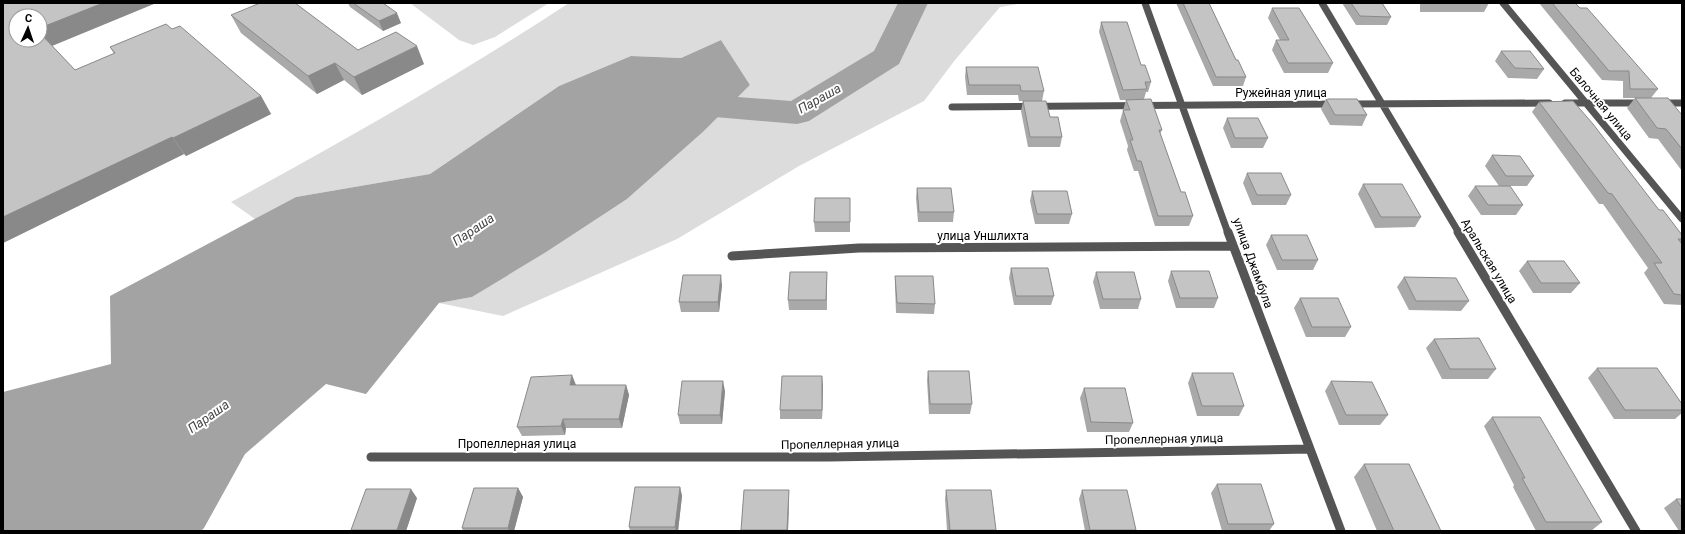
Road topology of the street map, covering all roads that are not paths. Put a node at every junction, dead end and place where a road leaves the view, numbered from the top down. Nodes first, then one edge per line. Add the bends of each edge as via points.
1 (1145, 3) edge
2 (1322, 3) edge
3 (1503, 3) edge
4 (1586, 102) junction
5 (1183, 104) junction
6 (1382, 104) junction
7 (1682, 104) edge
8 (952, 107) dead end
9 (1682, 219) edge
10 (1233, 246) junction
11 (732, 256) dead end
12 (1310, 449) junction
13 (371, 457) dead end
14 (1341, 531) edge
15 (1636, 531) edge

1 - 5 street, улица Джамбула
2 - 6 street, Аральская улица
3 - 4 street, Балочная улица
4 - 6 street, Ружейная улица
4 - 7 street, Ружейная улица
4 - 9 street, Балочная улица
5 - 6 street, Ружейная улица
5 - 8 street, Ружейная улица
5 - 10 street, улица Джамбула
6 - 15 street, Аральская улица
10 - 11 street, улица Уншлихта via 859,248
10 - 12 street, улица Джамбула
12 - 13 street, Пропеллерная улица via 829,457
12 - 14 street, улица Джамбула

